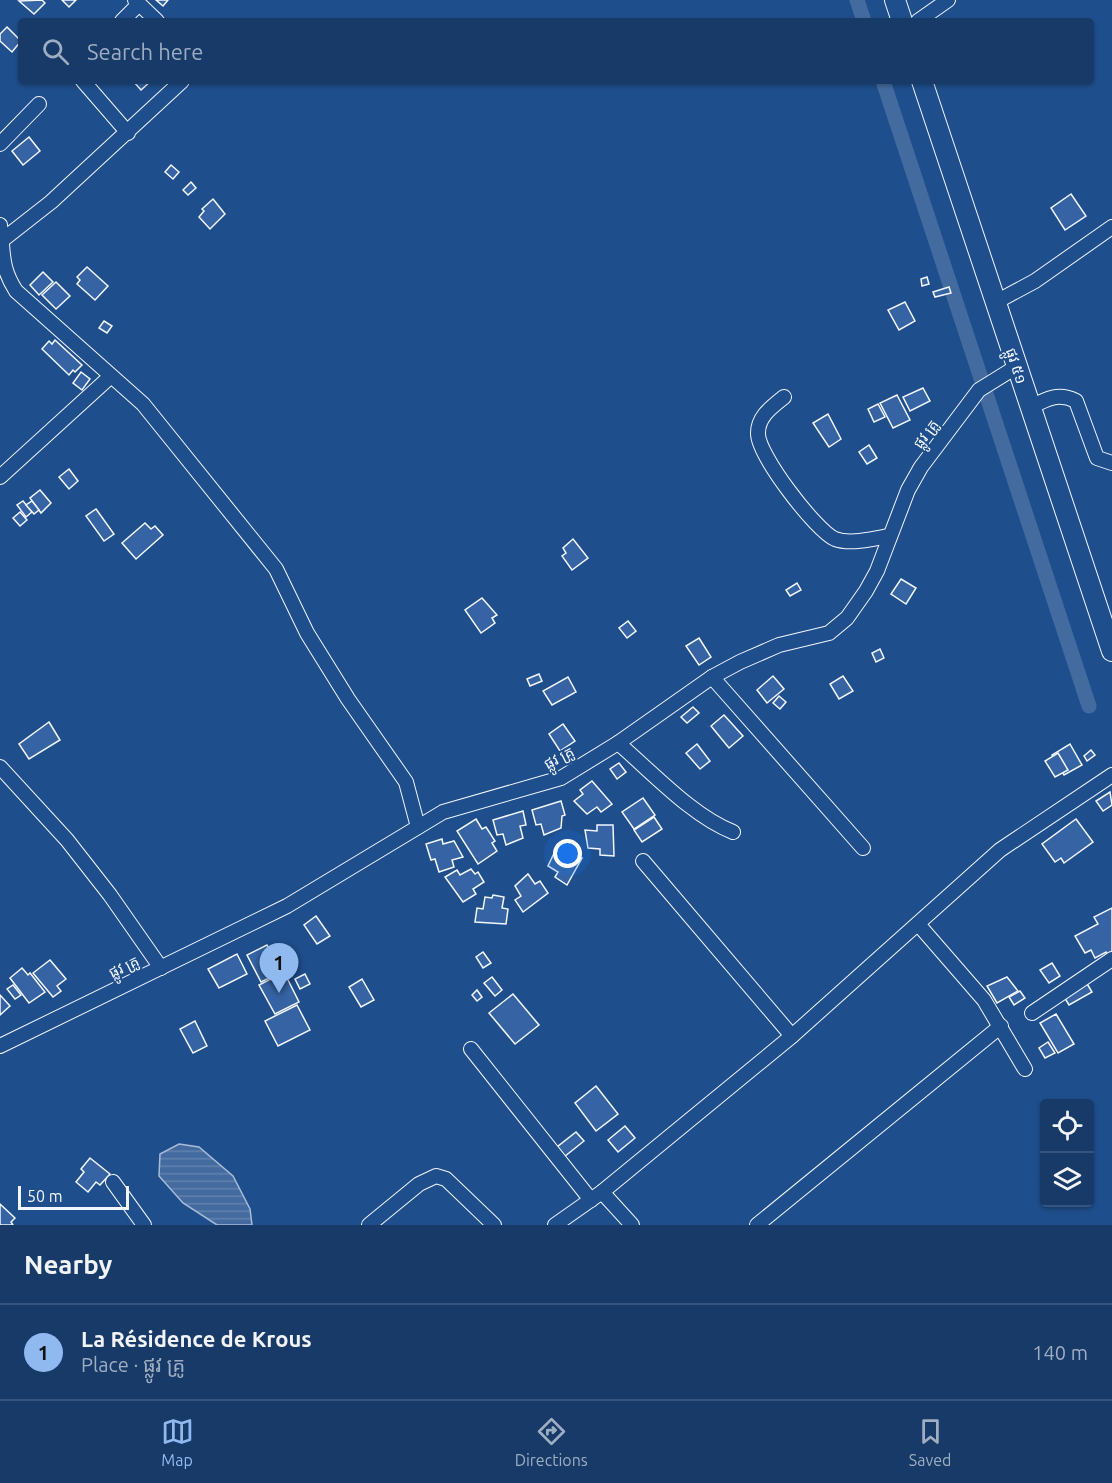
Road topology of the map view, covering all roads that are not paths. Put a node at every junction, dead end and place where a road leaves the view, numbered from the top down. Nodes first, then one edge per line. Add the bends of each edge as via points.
1 (895, 0) edge
2 (948, 0) edge
3 (137, 2) edge
4 (124, 18) edge
5 (154, 18) edge
6 (901, 18) edge
7 (922, 18) edge
8 (86, 84) edge
9 (179, 84) edge
10 (923, 84) edge
11 (39, 104) dead end
12 (128, 133) junction
13 (0, 144) edge
14 (0, 225) edge
15 (1112, 227) edge
16 (1, 242) edge
17 (996, 302) junction
18 (1010, 370) junction
19 (111, 376) junction
20 (784, 397) dead end
21 (1029, 408) junction
22 (1112, 463) edge
23 (0, 477) edge
24 (890, 536) junction
25 (1112, 651) edge
26 (712, 677) junction
27 (618, 743) junction
28 (0, 768) edge
29 (1112, 775) edge
30 (418, 827) junction
31 (733, 832) dead end
32 (863, 848) dead end
33 (643, 861) dead end
34 (918, 924) junction
35 (1112, 959) edge
36 (161, 968) junction
37 (1032, 1012) dead end
38 (1001, 1026) junction
39 (792, 1036) junction
40 (0, 1046) edge
41 (471, 1049) dead end
42 (1025, 1069) dead end
43 (113, 1182) dead end
44 (597, 1196) junction
45 (144, 1225) edge
46 (369, 1225) edge
47 (495, 1225) edge
48 (555, 1225) edge
49 (632, 1225) edge
50 (757, 1225) edge

1 - 6 main road
2 - 7 street
3 - 4 street
3 - 5 street
8 - 12 street
9 - 12 street
10 - 17 main road, ផ្លូវ ៥១
11 - 13 street
12 - 16 street
14 - 16 street
15 - 17 street via 1035,281
16 - 19 street via 3,270 16,291
17 - 18 main road, ផ្លូវ ៥១
18 - 21 main road, ផ្លូវ ៥១
18 - 24 street, ផ្លូវ គ្រូ via 979,390 915,476
19 - 23 street
19 - 30 street via 143,404 276,568 307,633 406,782
20 - 24 street via 759,421 758,435 761,448 788,487 833,538 841,541
21 - 22 street via 1065,395 1076,401 1097,458
21 - 25 main road, ផ្លូវ ៥១
24 - 26 street, ផ្លូវ គ្រូ via 866,591 839,626 822,635 760,652
26 - 27 street, ផ្លូវ គ្រូ
26 - 32 street
27 - 30 street, ផ្លូវ គ្រូ via 561,778 455,806
27 - 31 street via 717,826
28 - 36 street via 67,840
29 - 34 street via 1000,850
30 - 36 street, ផ្លូវ គ្រូ via 287,906
33 - 39 street
34 - 38 street via 966,976
34 - 39 street
35 - 37 street
36 - 40 street, ផ្លូវ គ្រូ
38 - 42 street
38 - 50 street
39 - 44 street
41 - 44 street
43 - 45 street
44 - 48 street
44 - 49 street
46 - 47 street via 419,1184 436,1176 446,1179

